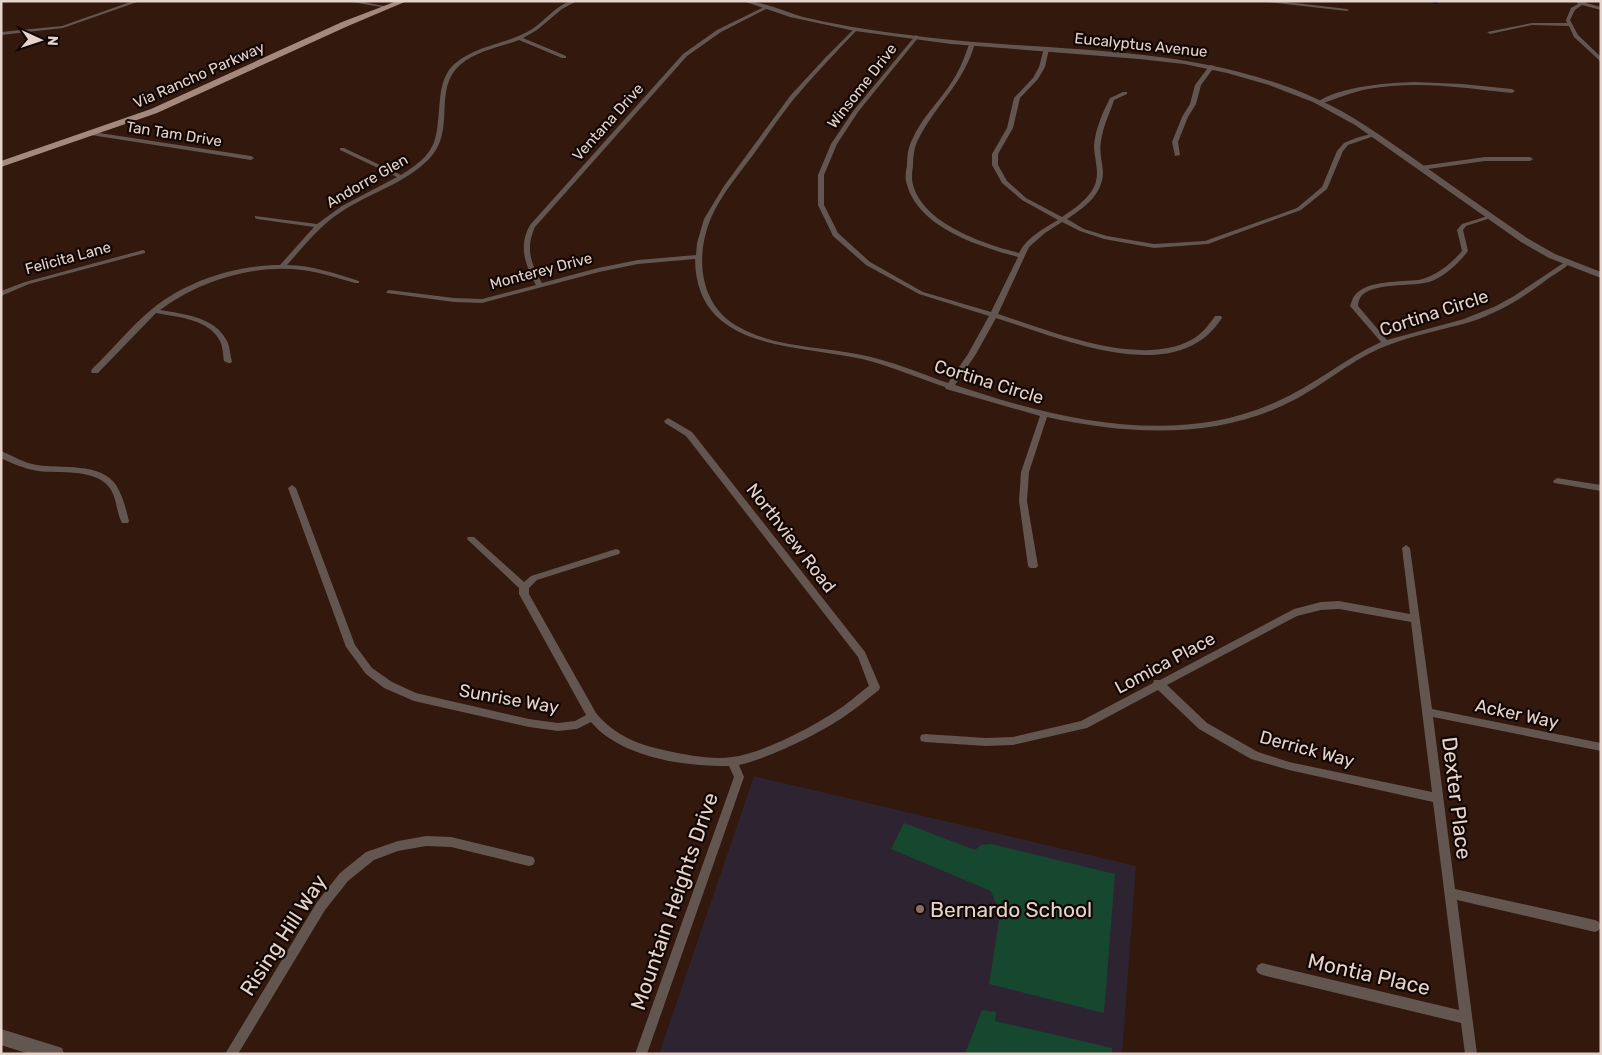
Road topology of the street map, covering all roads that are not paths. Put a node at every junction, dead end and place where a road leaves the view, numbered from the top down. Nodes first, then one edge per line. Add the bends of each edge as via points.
1 (138, 1) edge
2 (348, 1) edge
3 (404, 1) edge
4 (575, 1) edge
5 (746, 1) edge
6 (1262, 1) edge
7 (1575, 1) edge
8 (1584, 2) edge
9 (387, 7) junction
10 (764, 8) junction
11 (1601, 9) edge
12 (1347, 10) dead end
13 (1570, 25) junction
14 (855, 29) junction
15 (1490, 32) dead end
16 (1, 34) edge
17 (520, 38) junction
18 (916, 38) junction
19 (972, 43) junction
20 (1046, 49) junction
21 (1592, 51) junction
22 (1601, 51) edge
23 (564, 57) dead end
24 (1601, 60) edge
25 (1212, 66) junction
26 (1512, 91) dead end
27 (1126, 93) dead end
28 (1320, 102) junction
29 (93, 134) junction
30 (1374, 135) junction
31 (342, 149) dead end
32 (1177, 155) dead end
33 (251, 158) dead end
34 (1530, 158) dead end
35 (1, 164) edge
36 (1421, 168) junction
37 (401, 177) junction
38 (257, 217) dead end
39 (1491, 217) junction
40 (1061, 219) junction
41 (317, 226) junction
42 (143, 252) dead end
43 (1021, 256) junction
44 (699, 257) junction
45 (1567, 263) junction
46 (282, 267) junction
47 (1601, 275) edge
48 (357, 282) dead end
49 (540, 286) junction
50 (389, 292) dead end
51 (1, 294) edge
52 (154, 311) junction
53 (994, 315) junction
54 (1218, 318) dead end
55 (1386, 343) junction
56 (228, 361) dead end
57 (95, 371) dead end
58 (949, 387) junction
59 (1044, 415) junction
60 (668, 421) dead end
61 (1, 454) edge
62 (1557, 481) dead end
63 (292, 488) dead end
64 (1601, 488) edge
65 (125, 521) dead end
66 (471, 539) dead end
67 (1406, 548) dead end
68 (616, 552) dead end
69 (1032, 566) dead end
70 (524, 586) junction
71 (1416, 619) junction
72 (1158, 684) junction
73 (1427, 712) junction
74 (592, 716) junction
75 (925, 738) dead end
76 (1601, 747) edge
77 (732, 762) junction
78 (1438, 798) junction
79 (529, 861) dead end
80 (1451, 893) junction
81 (1595, 926) dead end
82 (1262, 969) dead end
83 (1466, 1018) junction
84 (1, 1037) edge
85 (29, 1050) edge
86 (56, 1054) edge
87 (231, 1054) edge
88 (641, 1054) edge
89 (1471, 1054) edge

1 - 16 street via 63,27
2 - 9 street
3 - 9 main road, Via Rancho Parkway
4 - 17 street, Andorre Glen via 560,6 538,27
5 - 10 street, Eucalyptus Avenue
6 - 12 street
7 - 8 street
8 - 11 street
8 - 13 street via 1569,14
9 - 29 main road, Via Rancho Parkway via 154,111
10 - 14 street, Eucalyptus Avenue
10 - 49 street, Ventana Drive via 719,31 685,55 532,226 524,250
13 - 15 street via 1532,24
13 - 21 street via 1576,36
14 - 18 street, Eucalyptus Avenue
14 - 44 street, Cortina Circle via 784,108 720,196 705,226
17 - 23 street
17 - 37 street, Andorre Glen via 470,56 452,71 445,83 441,136 437,146 420,165
18 - 19 street, Eucalyptus Avenue
18 - 53 street, Winsome Drive via 838,134 821,176 821,209 841,242 894,281 921,293
19 - 20 street, Eucalyptus Avenue
19 - 43 street via 964,66 915,139 908,165 909,182 917,201 940,223 974,242
20 - 25 street, Eucalyptus Avenue via 1152,57
20 - 40 street via 1035,79 1017,98 1010,128 995,154 995,165 1011,190
21 - 22 street
21 - 24 street
25 - 28 street, Eucalyptus Avenue via 1269,82
25 - 32 street via 1198,85 1193,104 1184,117 1175,142
26 - 28 street via 1401,82 1356,88
27 - 40 street via 1112,99 1098,138 1096,155 1101,178 1094,192 1086,202
28 - 30 street, Eucalyptus Avenue
29 - 33 street, Tan Tam Drive
29 - 35 main road, Via Rancho Parkway
30 - 36 street, Eucalyptus Avenue
30 - 40 street via 1346,144 1340,150 1325,188 1299,209 1206,243 1162,246 1125,242 1090,233
31 - 37 street
34 - 36 street via 1485,158
36 - 39 street, Eucalyptus Avenue
37 - 41 street, Andorre Glen via 342,208
38 - 41 street
39 - 45 street, Eucalyptus Avenue via 1524,240
39 - 55 street via 1464,225 1460,230 1465,251 1428,280 1372,288 1360,291 1354,297 1354,306
40 - 43 street via 1034,237
41 - 46 street, Andorre Glen
42 - 51 street, Felicita Lane via 27,283
43 - 53 street
44 - 49 street, Monterey Drive via 638,262
44 - 58 street, Cortina Circle via 700,282 705,299 716,314 735,328 768,341 877,361
45 - 47 street, Eucalyptus Avenue
45 - 55 street, Cortina Circle via 1500,307
46 - 48 street via 314,269
46 - 52 street via 250,270 202,284
49 - 50 street, Monterey Drive via 482,300
52 - 56 street via 190,318 210,327 224,342
52 - 57 street
53 - 54 street via 1096,347 1118,352 1152,353 1190,344 1201,338
53 - 58 street via 964,368
55 - 59 street, Cortina Circle via 1288,400 1249,415 1199,426 1118,428
58 - 59 street, Cortina Circle
59 - 69 street via 1025,472 1023,501
60 - 77 street, Northview Road via 689,434 862,655 875,687 839,714 766,751
61 - 65 street via 36,467 87,472 106,478 114,488
62 - 64 street
63 - 74 street, Sunrise Way via 351,647 369,671 388,685 414,697 529,723 558,727 577,725
66 - 70 street
67 - 71 street, Dexter Place
68 - 70 street via 534,578
70 - 74 street via 524,594
71 - 72 street, Lomica Place via 1339,605 1321,606 1294,613
71 - 73 street, Dexter Place
72 - 75 street, Lomica Place via 1083,725 1013,741
72 - 78 street, Derrick Way via 1203,726 1255,756
73 - 76 street, Acker Way
73 - 78 street, Dexter Place
74 - 77 street via 601,729 616,739 647,751
77 - 88 street, Mountain Heights Drive via 739,777
78 - 80 street, Dexter Place
79 - 87 street, Rising Hill Way via 451,842 426,840 370,856 344,877 321,906
80 - 81 street
80 - 83 street, Dexter Place
82 - 83 street, Montia Place
83 - 89 street, Dexter Place
84 - 85 street
85 - 86 street

